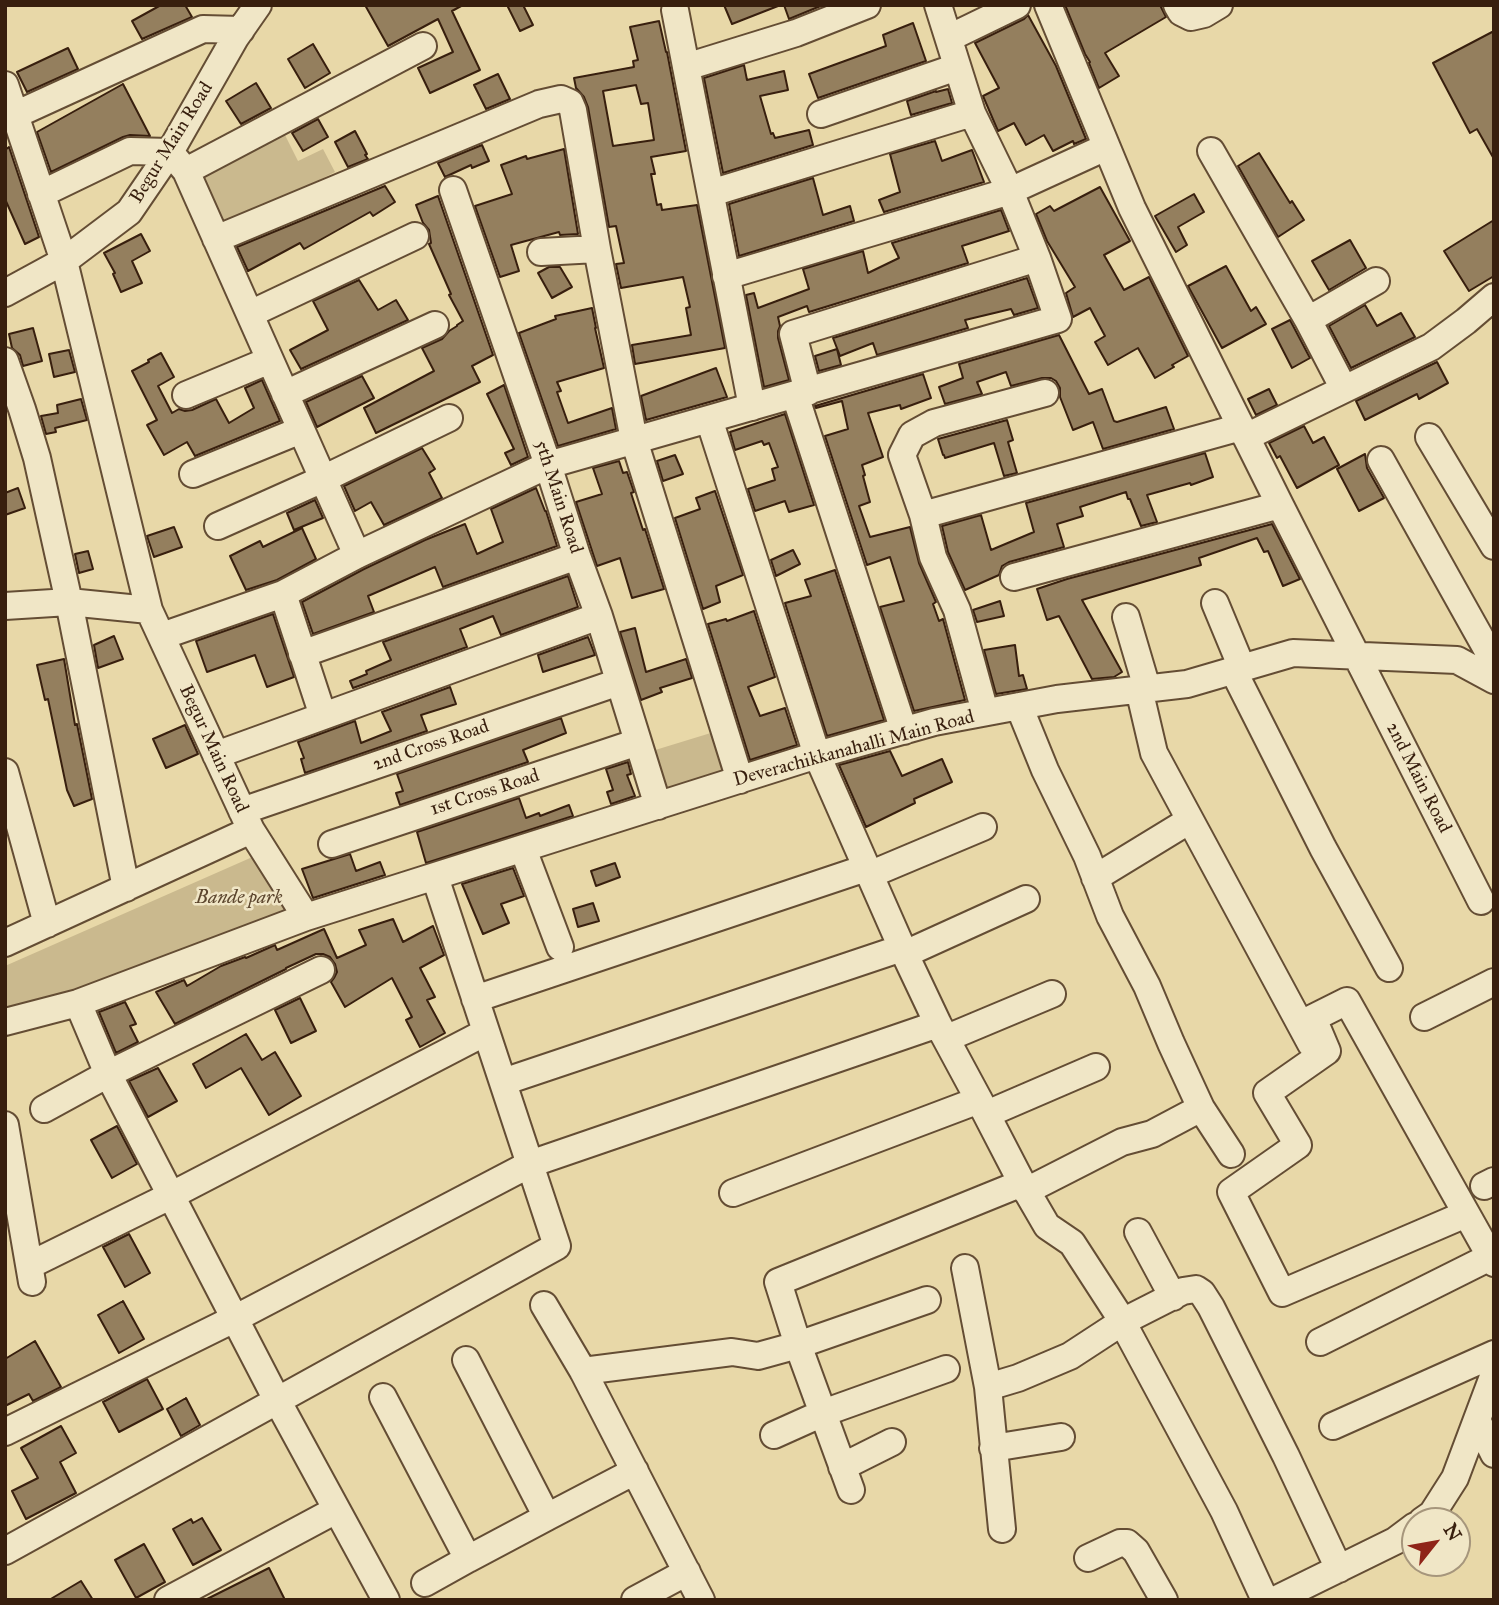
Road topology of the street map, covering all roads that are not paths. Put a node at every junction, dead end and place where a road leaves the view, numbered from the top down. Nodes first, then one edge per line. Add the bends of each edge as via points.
1 (258, 5) edge
2 (867, 5) edge
3 (938, 5) edge
4 (1017, 5) edge
5 (1048, 5) edge
6 (1177, 5) edge
7 (1219, 5) edge
8 (675, 10) dead end
9 (222, 21) edge
10 (949, 38) junction
11 (423, 46) dead end
12 (686, 67) junction
13 (957, 67) junction
14 (5, 85) edge
15 (972, 113) junction
16 (821, 114) dead end
17 (15, 115) junction
18 (1107, 147) junction
19 (1211, 151) dead end
20 (178, 162) junction
21 (453, 190) dead end
22 (1010, 191) junction
23 (710, 193) junction
24 (41, 194) junction
25 (415, 236) dead end
26 (216, 239) junction
27 (597, 249) junction
28 (541, 252) dead end
29 (1037, 258) junction
30 (64, 261) junction
31 (726, 276) junction
32 (1376, 281) dead end
33 (5, 293) edge
34 (1490, 311) edge
35 (250, 314) junction
36 (1308, 320) junction
37 (435, 325) dead end
38 (270, 360) junction
39 (5, 361) edge
40 (1344, 389) junction
41 (802, 393) junction
42 (1045, 393) dead end
43 (285, 394) junction
44 (186, 395) dead end
45 (752, 407) junction
46 (449, 418) dead end
47 (709, 419) junction
48 (301, 430) junction
49 (1244, 432) junction
50 (1429, 438) dead end
51 (634, 440) junction
52 (1381, 460) dead end
53 (548, 465) junction
54 (193, 474) dead end
55 (323, 480) junction
56 (1280, 505) junction
57 (923, 515) junction
58 (218, 526) dead end
59 (1494, 546) edge
60 (357, 555) junction
61 (577, 556) junction
62 (1014, 577) dead end
63 (283, 594) junction
64 (69, 603) junction
65 (1215, 603) dead end
66 (5, 606) edge
67 (149, 610) junction
68 (599, 616) junction
69 (1126, 617) dead end
70 (162, 636) junction
71 (302, 654) junction
72 (1356, 656) junction
73 (1494, 662) edge
74 (1238, 669) junction
75 (1494, 680) edge
76 (619, 682) junction
77 (1143, 689) junction
78 (1019, 706) junction
79 (985, 712) junction
80 (323, 716) junction
81 (904, 731) junction
82 (638, 742) junction
83 (216, 755) junction
84 (817, 755) junction
85 (5, 772) edge
86 (740, 780) junction
87 (658, 806) junction
88 (246, 820) junction
89 (1190, 820) junction
90 (983, 827) dead end
91 (332, 844) dead end
92 (523, 849) junction
93 (868, 872) junction
94 (435, 877) junction
95 (1095, 878) junction
96 (126, 888) junction
97 (1026, 899) dead end
98 (1481, 901) dead end
99 (306, 917) junction
100 (47, 924) junction
101 (5, 943) edge
102 (560, 947) dead end
103 (903, 951) junction
104 (1389, 968) dead end
105 (321, 970) dead end
106 (1494, 982) edge
107 (1052, 994) dead end
108 (475, 999) junction
109 (78, 1003) junction
110 (1424, 1017) dead end
111 (5, 1022) edge
112 (942, 1031) junction
113 (486, 1032) junction
114 (1311, 1044) dead end
115 (1096, 1067) dead end
116 (108, 1074) junction
117 (503, 1082) junction
118 (983, 1107) junction
119 (1201, 1108) junction
120 (44, 1109) dead end
121 (5, 1125) edge
122 (1231, 1154) dead end
123 (530, 1164) junction
124 (1024, 1187) junction
125 (733, 1193) dead end
126 (172, 1195) junction
127 (1466, 1213) junction
128 (1138, 1232) dead end
129 (1492, 1260) edge
130 (965, 1268) dead end
131 (1173, 1297) junction
132 (927, 1300) dead end
133 (544, 1306) dead end
134 (236, 1318) junction
135 (1122, 1322) junction
136 (1320, 1342) dead end
137 (798, 1345) junction
138 (1494, 1354) edge
139 (466, 1360) dead end
140 (946, 1369) dead end
141 (583, 1371) junction
142 (1494, 1374) edge
143 (988, 1387) junction
144 (383, 1397) dead end
145 (277, 1399) junction
146 (823, 1413) junction
147 (1333, 1426) dead end
148 (5, 1432) edge
149 (774, 1435) dead end
150 (1061, 1437) dead end
151 (1488, 1440) edge
152 (892, 1442) dead end
153 (993, 1448) junction
154 (635, 1471) junction
155 (1436, 1507) edge
156 (336, 1510) junction
157 (547, 1517) junction
158 (1002, 1530) dead end
159 (1401, 1536) edge
160 (5, 1551) edge
161 (1088, 1558) dead end
162 (468, 1559) junction
163 (1339, 1569) junction
164 (687, 1573) junction
165 (425, 1583) dead end
166 (168, 1600) edge
167 (386, 1600) edge
168 (635, 1600) edge
169 (702, 1600) edge
170 (1164, 1600) edge
171 (1265, 1600) edge
172 (1275, 1600) edge

1 - 9 street, Begur Main Road
2 - 12 street
3 - 10 street
4 - 10 street
5 - 18 street, 2nd Main Road
6 - 7 street via 1191,17
8 - 12 street
9 - 17 street
9 - 20 street, Begur Main Road
10 - 13 street
11 - 20 street
12 - 23 street
13 - 15 street
13 - 16 street
14 - 17 street
15 - 22 street
15 - 23 street
17 - 24 street
18 - 22 street
18 - 49 street, 2nd Main Road via 1132,208
19 - 36 street
20 - 24 street via 130,150
20 - 26 street
20 - 30 street, Begur Main Road via 129,212
21 - 53 street, 5th Main Road
22 - 29 street
22 - 31 street
23 - 31 street
24 - 30 street
25 - 35 street
26 - 27 street via 539,104 561,99 573,110
26 - 35 street
27 - 28 street
27 - 51 street
29 - 41 street via 793,334
29 - 41 street via 1058,319
30 - 33 street, Begur Main Road
30 - 67 street, Begur Main Road
31 - 45 street
32 - 36 street
34 - 40 street via 1466,321 1431,347
35 - 38 street
36 - 40 street
37 - 43 street
38 - 43 street
38 - 44 street
39 - 64 street via 37,458
40 - 49 street
41 - 45 street
41 - 81 street
42 - 57 street via 934,423 912,435 902,455
43 - 48 street
45 - 47 street
46 - 55 street
47 - 51 street
47 - 84 street
48 - 54 street
48 - 55 street
49 - 56 street, 2nd Main Road
49 - 57 street
50 - 59 street
51 - 53 street
51 - 86 street
52 - 73 street
53 - 60 street
53 - 61 street, 5th Main Road
55 - 58 street
55 - 60 street
56 - 62 street
56 - 72 street, 2nd Main Road
57 - 79 street via 933,557 957,610
60 - 63 street
61 - 68 street, 5th Main Road
61 - 71 street
63 - 70 street
63 - 71 street
64 - 66 street
64 - 67 street
64 - 96 street
65 - 74 street
67 - 70 street, Begur Main Road
68 - 76 street, 5th Main Road
68 - 80 street
69 - 77 street
70 - 83 street, Begur Main Road
71 - 80 street
72 - 74 street, Deverachikkanahalli Main Road via 1293,653
72 - 75 street, Deverachikkanahalli Main Road via 1457,660
72 - 98 street, 2nd Main Road
74 - 77 street, Deverachikkanahalli Main Road via 1187,684
74 - 104 street via 1323,848
76 - 82 street, 5th Main Road
76 - 88 street, 2nd Cross Road
77 - 78 street, Deverachikkanahalli Main Road
77 - 89 street via 1154,753
78 - 79 street, Deverachikkanahalli Main Road
78 - 95 street
79 - 81 street, Deverachikkanahalli Main Road
80 - 83 street
81 - 84 street, Deverachikkanahalli Main Road
82 - 87 street, 5th Main Road
82 - 91 street, 1st Cross Road
83 - 88 street, Begur Main Road
84 - 86 street, Deverachikkanahalli Main Road
84 - 93 street
85 - 100 street
86 - 87 street, Deverachikkanahalli Main Road
87 - 92 street, Deverachikkanahalli Main Road
88 - 96 street, 2nd Cross Road
88 - 99 street, Begur Main Road
89 - 95 street
89 - 114 street
90 - 93 street
92 - 94 street, Deverachikkanahalli Main Road
92 - 102 street
93 - 103 street
93 - 108 street
94 - 99 street, Deverachikkanahalli Main Road
94 - 108 street
95 - 119 street
96 - 100 street, 2nd Cross Road
97 - 103 street
99 - 109 street
100 - 101 street, 2nd Cross Road
103 - 112 street
103 - 117 street
105 - 116 street
106 - 110 street
107 - 112 street
108 - 113 street
109 - 111 street
109 - 116 street
112 - 118 street
112 - 123 street
113 - 117 street
113 - 126 street
115 - 118 street
116 - 120 street
116 - 126 street
117 - 123 street
118 - 124 street
118 - 125 street
119 - 122 street
119 - 124 street via 1152,1134 1122,1142
121 - 126 street via 31,1273
123 - 134 street
123 - 145 street via 557,1246
124 - 135 street via 1047,1226 1072,1243
124 - 137 street via 778,1282
126 - 134 street
127 - 127 street via 1282,1293 1231,1192 1298,1144 1267,1093 1327,1051 1313,1018 1348,1001
127 - 129 street
128 - 131 street
129 - 136 street
130 - 143 street
131 - 135 street
131 - 163 street via 1196,1289 1202,1293
132 - 137 street
133 - 141 street
134 - 145 street
134 - 148 street
135 - 143 street via 1070,1356
135 - 171 street via 1224,1511
137 - 141 street via 758,1356 732,1352
137 - 146 street
138 - 147 street
139 - 157 street
140 - 146 street
141 - 154 street
142 - 151 street
143 - 153 street
144 - 162 street
145 - 156 street
145 - 160 street
146 - 149 street
146 - 152 street via 846,1479
150 - 153 street
151 - 155 street
153 - 158 street
154 - 157 street
154 - 164 street
156 - 166 street
156 - 167 street
157 - 162 street
159 - 163 street
161 - 170 street via 1127,1544 1136,1551
162 - 165 street
163 - 172 street
164 - 168 street
164 - 169 street

